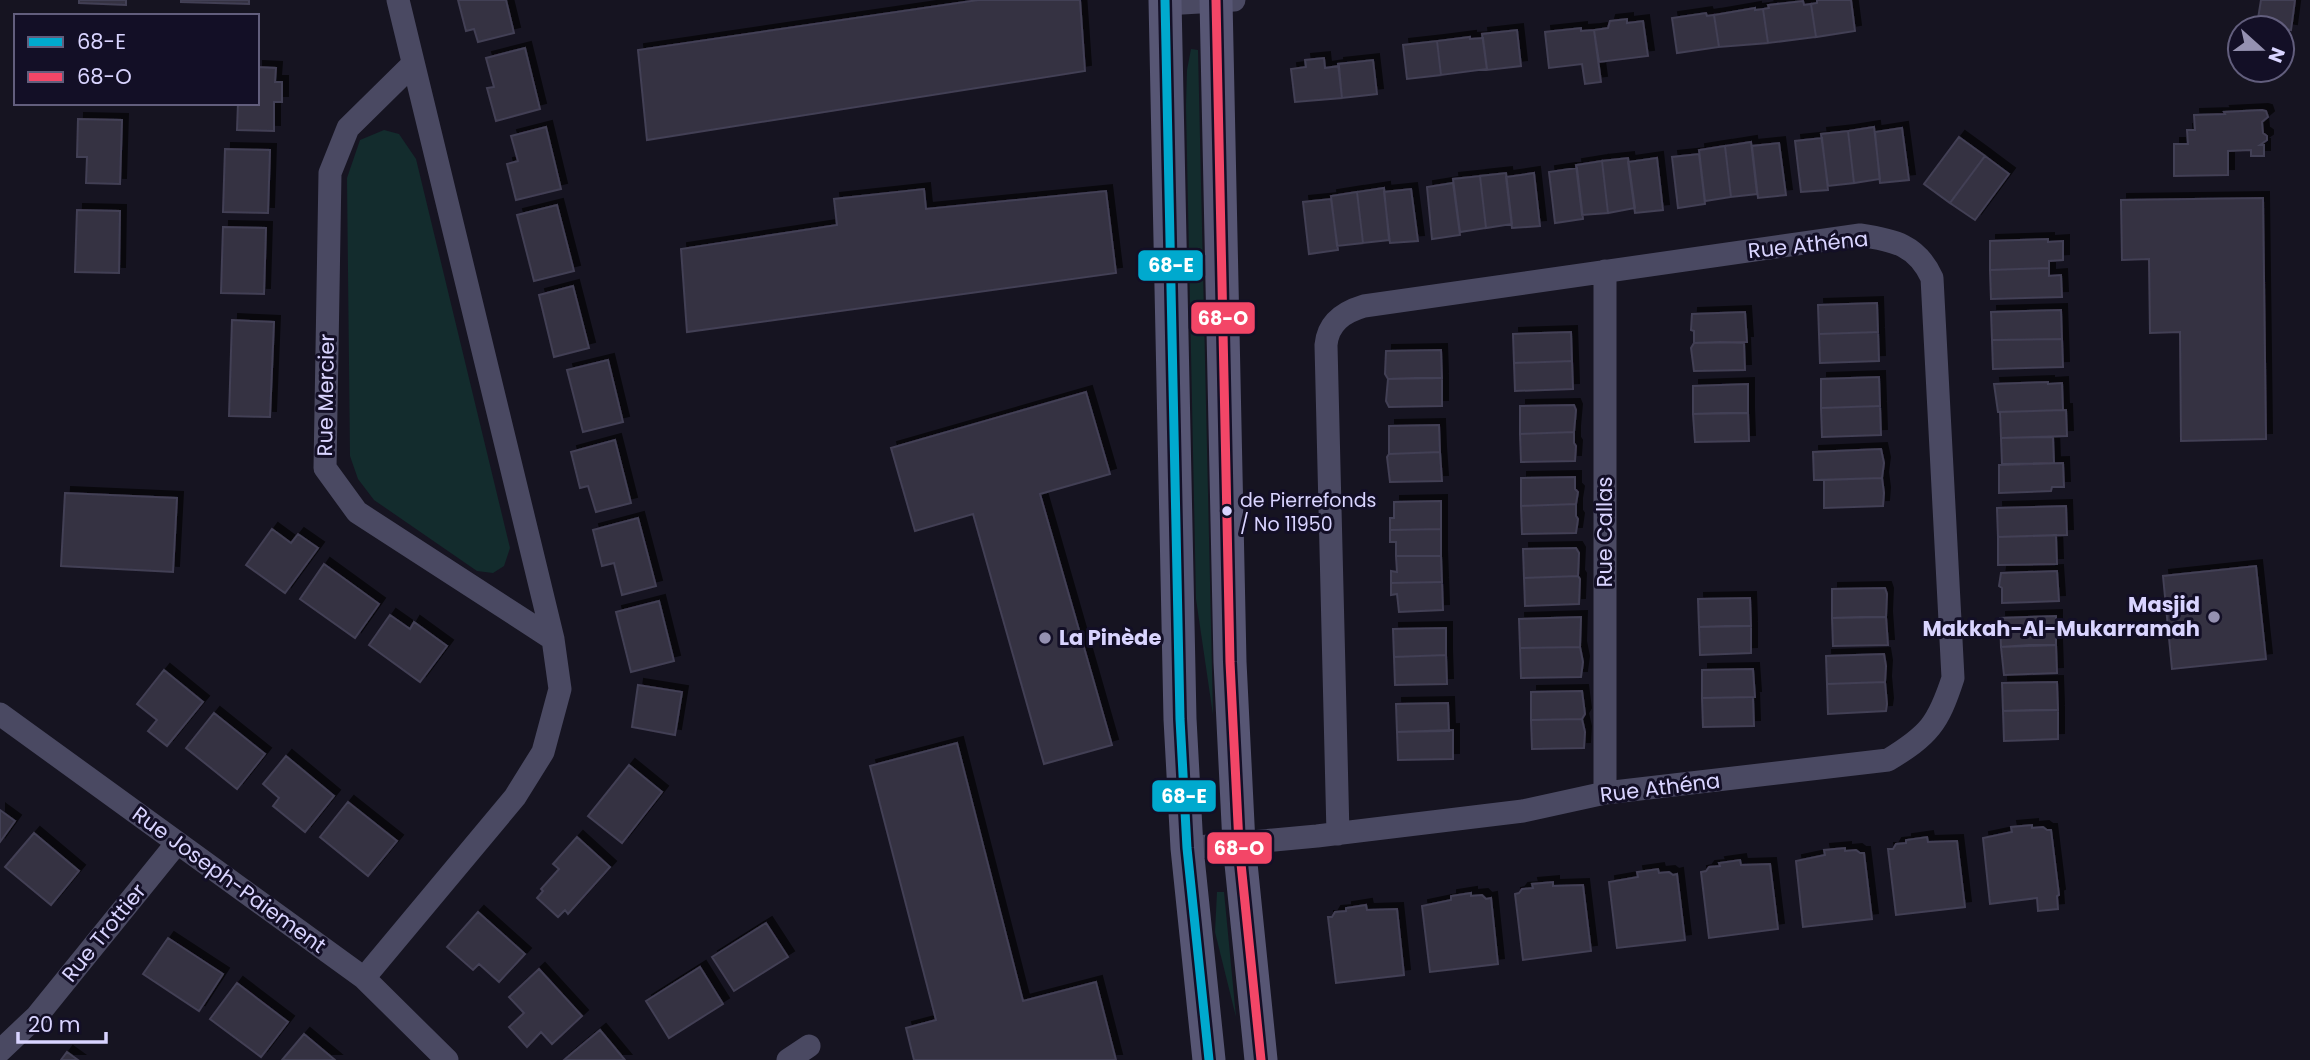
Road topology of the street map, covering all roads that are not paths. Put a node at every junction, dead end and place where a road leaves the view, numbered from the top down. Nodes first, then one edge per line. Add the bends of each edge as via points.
1 (398, 0) edge
2 (1222, 0) edge
3 (1165, 2) edge
4 (413, 64) junction
5 (1605, 271) junction
6 (553, 639) junction
7 (0, 714) edge
8 (1605, 793) junction
9 (1338, 834) junction
10 (177, 843) junction
11 (1239, 844) junction
12 (1187, 848) junction
13 (364, 978) junction
14 (809, 1046) dead end
15 (0, 1051) edge
16 (447, 1060) edge
17 (788, 1060) edge
18 (1209, 1060) edge
19 (1261, 1060) edge

1 - 4 street
2 - 3 street
2 - 11 main road via 1230,662
3 - 12 main road via 1180,719
4 - 6 street
4 - 6 street, Rue Mercier via 348,128 330,173 325,468 357,512
5 - 8 street, Rue Callas
5 - 8 street, Rue Athéna via 1860,235 1888,239 1924,260 1932,278 1953,678 1943,710 1919,741 1888,760
5 - 9 street, Rue Athéna via 1364,306 1343,314 1329,329 1326,380
6 - 13 street via 560,690 543,752 515,797
7 - 10 street, Rue Joseph-Paiement
8 - 9 street, Rue Athéna via 1523,811
9 - 11 street, Rue Athéna
10 - 13 street, Rue Joseph-Paiement
10 - 15 street, Rue Trottier via 37,1016
11 - 12 street, Rue Athéna
11 - 19 main road
12 - 18 main road
13 - 16 street, Rue Joseph-Paiement
14 - 17 street

